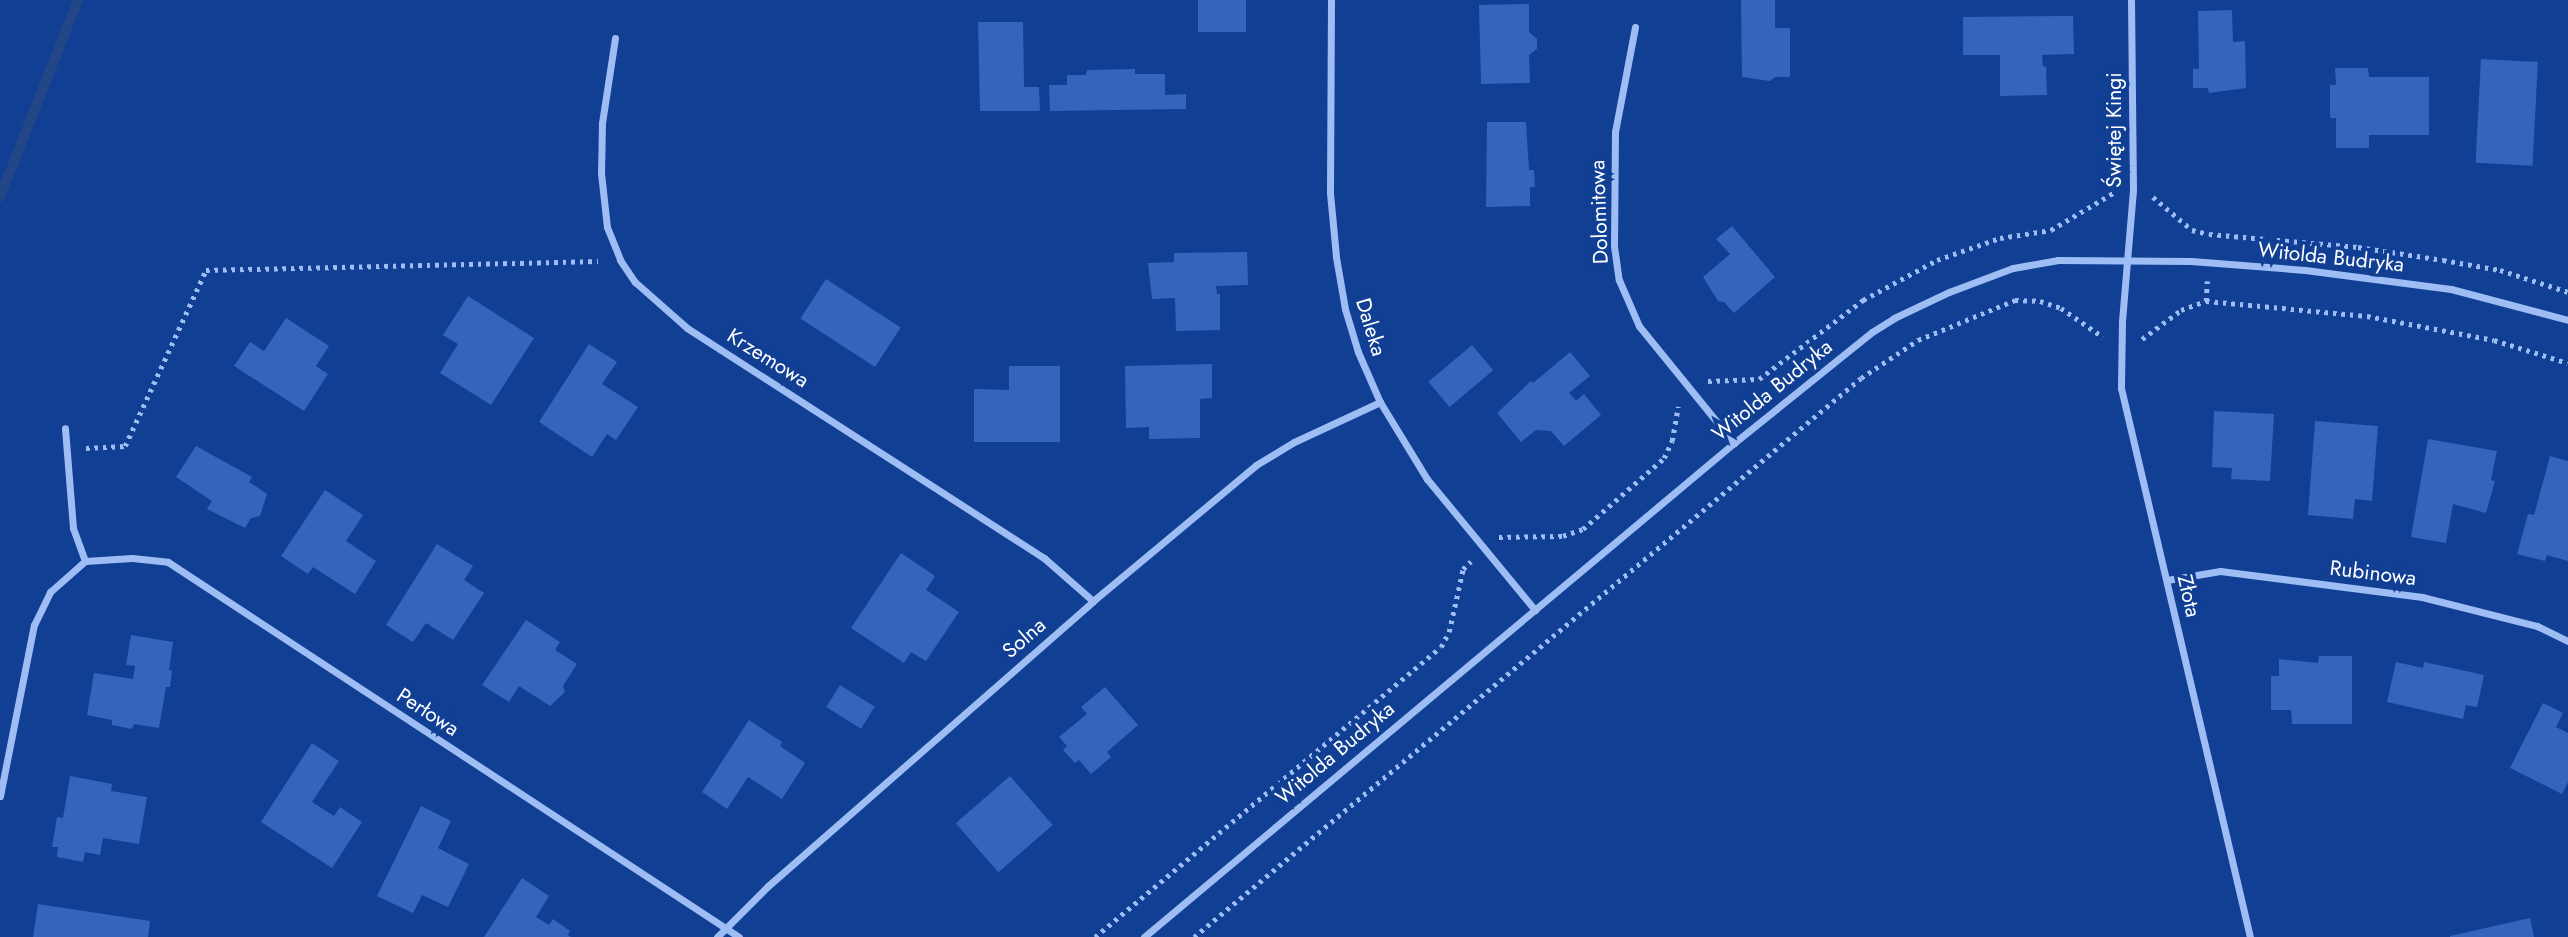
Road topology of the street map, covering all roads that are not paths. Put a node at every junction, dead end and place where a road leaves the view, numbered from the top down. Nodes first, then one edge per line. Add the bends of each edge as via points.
1 (1331, 0) edge
2 (2131, 0) edge
3 (1635, 27) dead end
4 (615, 38) dead end
5 (2126, 260) junction
6 (2568, 320) edge
7 (1380, 402) junction
8 (65, 428) dead end
9 (1734, 443) junction
10 (85, 561) junction
11 (2168, 580) junction
12 (1093, 601) junction
13 (1535, 610) junction
14 (2568, 640) edge
15 (0, 796) edge
16 (724, 927) junction
17 (717, 937) edge
18 (739, 937) edge
19 (1144, 937) edge
20 (2249, 937) edge

1 - 7 street, Daleka via 1330,193 1336,257 1358,352
2 - 5 street, Świętej Kingi via 2133,190
3 - 9 street, Dolomitowa via 1615,132 1614,246 1619,281 1639,326
4 - 12 street, Krzemowa via 603,123 601,173 607,227 620,260 653,301 687,328 1044,558
5 - 6 street, Witolda Budryka via 2305,270 2451,289
5 - 9 street, Witolda Budryka via 2058,260 2013,268 1921,304 1872,332
5 - 11 street, Złota via 2122,388
7 - 12 street, Solna via 1256,465
7 - 13 street, Daleka via 1427,479
8 - 10 street via 73,528
9 - 13 street, Witolda Budryka
10 - 15 street via 50,592 34,625
10 - 16 street, Perłowa via 132,558 168,562
11 - 14 street, Rubinowa via 2220,571 2422,597 2537,626
11 - 20 street, Złota
12 - 16 street, Solna
13 - 19 street, Witolda Budryka
16 - 17 street, Solna
16 - 18 street, Perłowa

